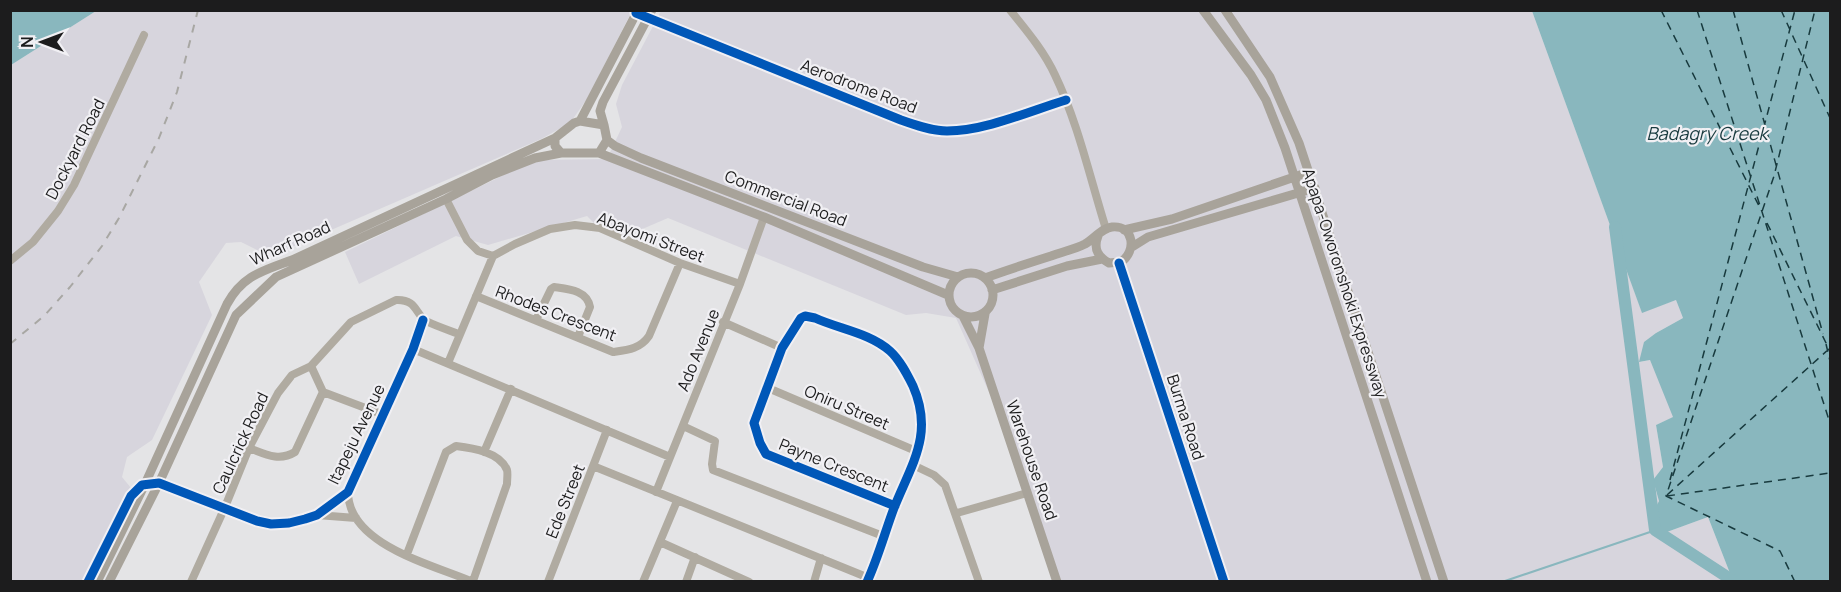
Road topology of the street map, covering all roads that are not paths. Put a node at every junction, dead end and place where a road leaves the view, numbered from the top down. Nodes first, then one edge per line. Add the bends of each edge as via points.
1 (1010, 10) edge
2 (1203, 10) edge
3 (1224, 10) edge
4 (637, 12) edge
5 (650, 14) edge
6 (144, 35) dead end
7 (1066, 100) junction
8 (580, 121) junction
9 (604, 124) junction
10 (555, 138) junction
11 (607, 140) junction
12 (561, 153) junction
13 (599, 153) junction
14 (1309, 172) junction
15 (1294, 176) junction
16 (1315, 188) junction
17 (1299, 194) junction
18 (446, 199) junction
19 (764, 217) junction
20 (1106, 229) junction
21 (1124, 230) junction
22 (1098, 236) junction
23 (1132, 246) junction
24 (493, 256) junction
25 (1102, 259) junction
26 (10, 261) edge
27 (680, 263) junction
28 (1119, 263) junction
29 (958, 277) junction
30 (985, 278) junction
31 (740, 284) junction
32 (992, 290) junction
33 (948, 295) junction
34 (476, 297) junction
35 (985, 314) junction
36 (963, 316) junction
37 (423, 320) junction
38 (536, 320) junction
39 (723, 322) junction
40 (459, 334) junction
41 (578, 337) junction
42 (782, 348) junction
43 (979, 348) junction
44 (413, 349) junction
45 (448, 363) junction
46 (312, 366) junction
47 (768, 388) junction
48 (511, 389) junction
49 (323, 392) junction
50 (384, 415) junction
51 (682, 426) junction
52 (607, 430) junction
53 (249, 448) junction
54 (916, 451) junction
55 (484, 452) junction
56 (670, 457) junction
57 (913, 465) junction
58 (593, 466) junction
59 (159, 483) junction
60 (145, 484) junction
61 (348, 492) junction
62 (656, 492) junction
63 (1027, 493) junction
64 (677, 501) junction
65 (895, 506) junction
66 (225, 507) junction
67 (957, 513) junction
68 (317, 515) junction
69 (356, 518) junction
70 (883, 536) junction
71 (660, 542) junction
72 (406, 554) junction
73 (695, 557) junction
74 (821, 558) junction
75 (868, 580) edge
76 (192, 581) edge
77 (470, 581) edge
78 (88, 582) edge
79 (97, 582) edge
80 (109, 582) edge
81 (548, 582) edge
82 (644, 582) edge
83 (687, 582) edge
84 (749, 582) edge
85 (814, 582) edge
86 (979, 582) edge
87 (1057, 582) edge
88 (1224, 582) edge
89 (1427, 582) edge
90 (1444, 582) edge

1 - 7 street via 1054,73
2 - 15 main road, Apapa-Oworonshoki Expressway via 1266,100
3 - 14 main road, Apapa-Oworonshoki Expressway via 1270,77
4 - 5 street, Aerodrome Road
4 - 8 main road
5 - 7 street, Aerodrome Road via 925,128 972,129
5 - 9 main road via 603,102 600,111
6 - 26 street, Dockyard Road via 74,185 33,242
7 - 20 street
8 - 9 main road
8 - 10 main road, Wharf Road
9 - 11 main road
10 - 12 main road
10 - 60 main road, Wharf Road via 241,284 227,304
11 - 13 main road
11 - 29 main road, Commercial Road via 641,158
12 - 13 main road, Wharf Road
12 - 18 main road, Wharf Road via 524,163
13 - 19 main road, Commercial Road
14 - 15 main road
14 - 16 main road, Apapa-Oworonshoki Expressway
15 - 17 main road, Apapa-Oworonshoki Expressway
15 - 21 main road via 1172,219
16 - 17 main road
16 - 90 main road, Apapa-Oworonshoki Expressway
17 - 23 main road via 1148,237
17 - 89 main road, Apapa-Oworonshoki Expressway
18 - 24 street via 467,240 478,251
18 - 59 main road, Wharf Road via 276,277 241,309
19 - 31 street, Ado Avenue
19 - 33 main road, Commercial Road
20 - 21 main road
20 - 22 main road
21 - 23 main road
22 - 25 main road via 1096,249
22 - 30 main road via 1080,246
23 - 28 main road
24 - 27 street, Abayomi Street via 550,230 575,225 600,228
24 - 34 street
25 - 28 main road
25 - 32 main road
27 - 31 street, Abayomi Street
27 - 41 street, Rhodes Crescent via 643,344 613,352
28 - 88 street, Burma Road
29 - 30 main road via 971,273
29 - 33 main road
30 - 32 main road
31 - 39 street, Ado Avenue
32 - 35 main road
33 - 36 main road via 953,309
34 - 38 street, Rhodes Crescent
34 - 40 street
35 - 36 main road
35 - 43 main road, Warehouse Road
36 - 43 main road, Warehouse Road
37 - 40 street, Caulcrick Road
37 - 44 street, Itapeju Avenue
37 - 46 street, Caulcrick Road via 415,307 403,300 390,303 351,322
38 - 41 street, Rhodes Crescent
38 - 41 street via 551,289 571,290 586,297 590,307
39 - 42 street
39 - 51 street, Ado Avenue
40 - 45 street
42 - 47 street, Payne Crescent
42 - 54 street, Payne Crescent via 805,316 871,338 891,352 907,373 917,396 922,435
43 - 63 main road, Warehouse Road
44 - 45 street
44 - 50 street, Itapeju Avenue
45 - 48 street
46 - 49 street
46 - 53 street, Caulcrick Road via 292,375 278,393
47 - 54 street, Oniru Street
47 - 65 street, Payne Crescent via 754,423 766,454
48 - 52 street
48 - 55 street
49 - 50 street
49 - 53 street via 295,452 280,458
50 - 61 street, Itapeju Avenue
51 - 56 street, Ado Avenue
51 - 70 street via 715,441 713,470
52 - 56 street
52 - 58 street, Ede Street
53 - 66 street, Caulcrick Road
54 - 57 street
55 - 72 street via 456,446 446,452
55 - 77 street via 497,458 507,470 507,484
56 - 62 street, Ado Avenue
57 - 65 street
57 - 67 street via 940,478
58 - 62 street
58 - 81 street, Ede Street
59 - 60 street, Itapeju Avenue
59 - 66 street, Itapeju Avenue
59 - 80 main road, Wharf Road
60 - 78 street via 130,496
60 - 79 main road, Wharf Road
61 - 68 street, Itapeju Avenue
61 - 69 street
62 - 64 street
63 - 67 street
63 - 87 main road, Warehouse Road
64 - 71 street
64 - 74 street
65 - 70 street
66 - 68 street, Itapeju Avenue via 272,524
66 - 76 street, Caulcrick Road
67 - 86 street
68 - 69 street
69 - 72 street via 387,546
70 - 75 street
71 - 73 street
71 - 82 street
72 - 77 street
73 - 83 street
73 - 84 street
74 - 75 street
74 - 85 street

